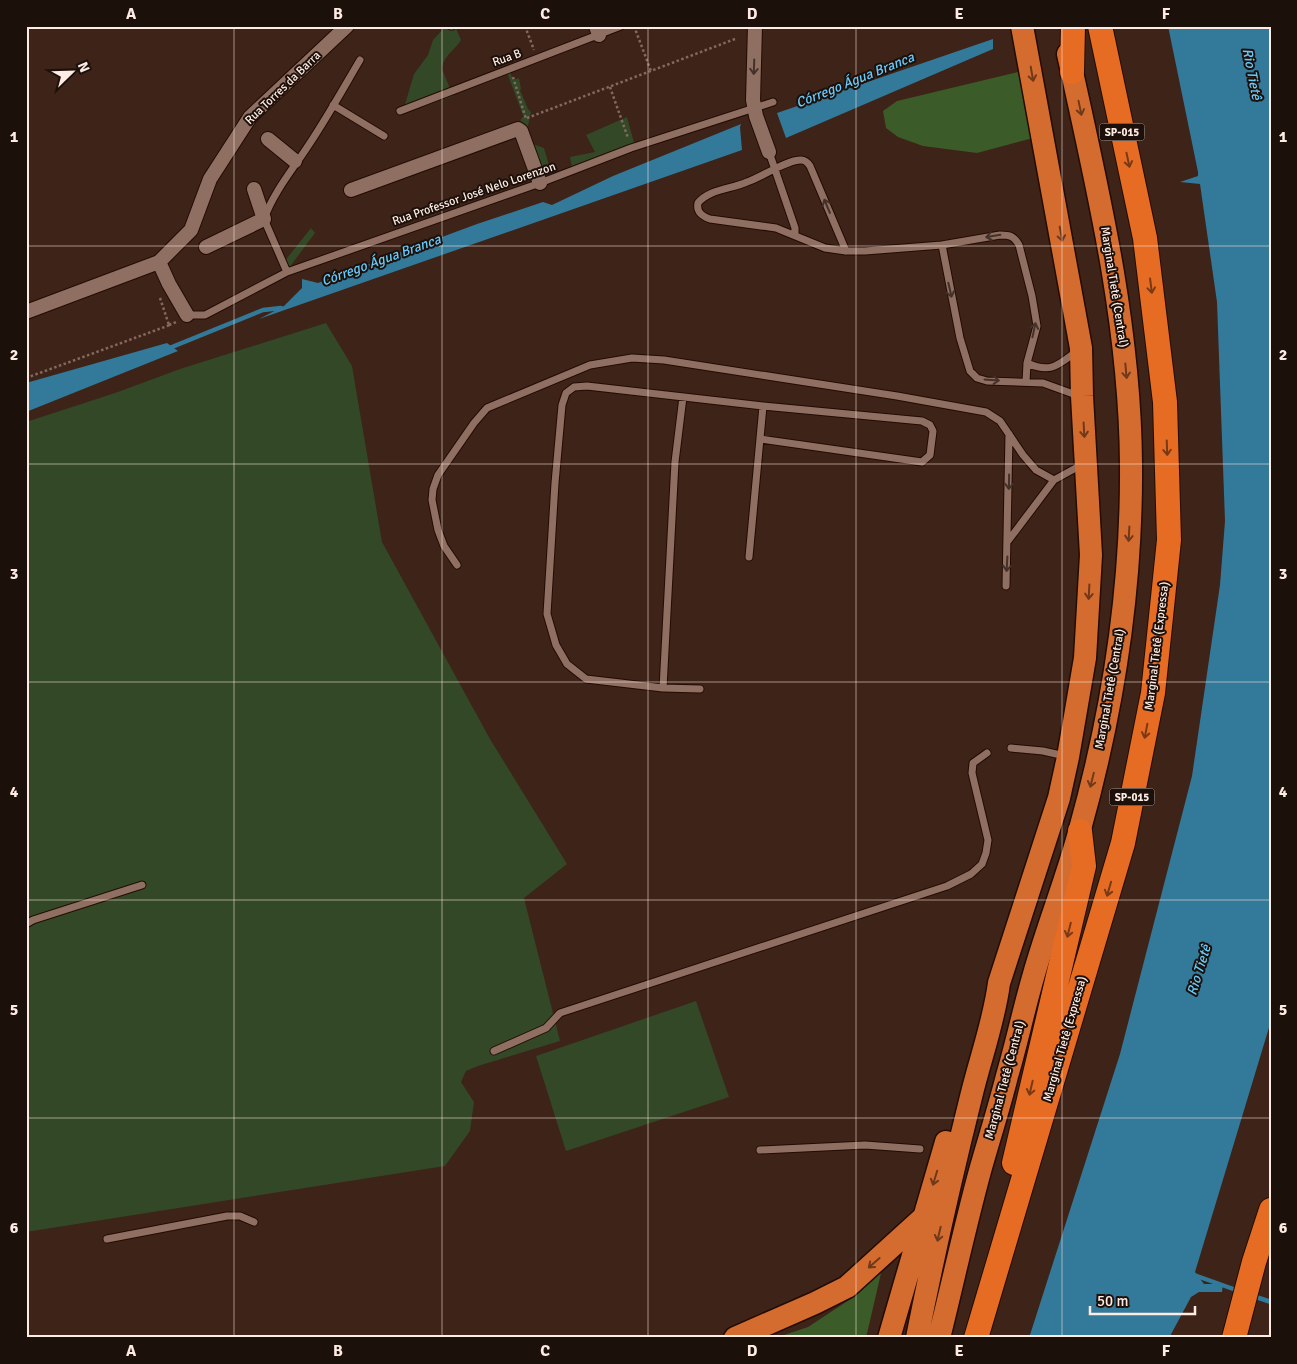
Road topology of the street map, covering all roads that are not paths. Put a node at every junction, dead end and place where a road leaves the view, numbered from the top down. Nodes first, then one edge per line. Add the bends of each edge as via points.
1 (347, 26) edge
2 (621, 26) edge
3 (755, 26) edge
4 (1022, 26) edge
5 (1062, 26) edge
6 (1073, 26) edge
7 (1100, 26) edge
8 (597, 30) edge
9 (360, 60) dead end
10 (1072, 72) junction
11 (773, 102) dead end
12 (333, 105) junction
13 (754, 108) junction
14 (400, 111) dead end
15 (384, 136) dead end
16 (268, 139) dead end
17 (769, 152) joint
18 (295, 161) dead end
19 (775, 169) junction
20 (540, 184) junction
21 (254, 189) dead end
22 (352, 190) dead end
23 (264, 219) junction
24 (795, 235) junction
25 (942, 245) junction
26 (206, 247) dead end
27 (846, 251) junction
28 (159, 262) junction
29 (287, 272) junction
30 (26, 312) edge
31 (187, 315) joint
32 (1081, 348) junction
33 (1027, 362) junction
34 (1026, 382) junction
35 (1082, 396) junction
36 (683, 397) junction
37 (763, 406) junction
38 (1009, 434) junction
39 (760, 439) junction
40 (1086, 463) junction
41 (1054, 480) junction
42 (1008, 542) junction
43 (749, 557) dead end
44 (458, 565) dead end
45 (1006, 586) dead end
46 (663, 688) junction
47 (700, 689) dead end
48 (1011, 748) dead end
49 (987, 754) dead end
50 (1068, 757) junction
51 (1080, 831) junction
52 (142, 885) dead end
53 (26, 924) edge
54 (999, 983) junction
55 (494, 1050) dead end
56 (920, 1149) dead end
57 (760, 1150) dead end
58 (1271, 1210) edge
59 (923, 1219) junction
60 (254, 1222) dead end
61 (107, 1239) dead end
62 (1006, 1244) junction
63 (736, 1338) edge
64 (889, 1338) edge
65 (917, 1338) edge
66 (939, 1338) edge
67 (976, 1338) edge
68 (1234, 1338) edge

1 - 28 street, Rua Torres da Barra via 250,117 210,179 191,230
2 - 8 lane, Rua B
3 -> 13 street
4 -> 32 highway
5 - 10 highway, Marginal Tietê (Central)
6 - 10 highway
7 -> 62 highway, Marginal Tietê (Expressa) / SP-015 via 1144,238 1165,402 1169,540 1153,693 1123,843
8 - 14 lane, Rua B via 537,59
9 - 12 lane
10 -> 51 highway, Marginal Tietê (Central) via 1115,280 1124,346 1131,465 1126,580 1120,628 1107,718
11 - 13 lane, Rua Professor José Nelo Lorenzon
12 - 15 lane
12 - 23 lane via 287,176
13 - 17 street
13 - 20 lane, Rua Professor José Nelo Lorenzon via 631,148
16 - 18 street
17 - 19 lane
19 - 24 lane
19 - 24 lane via 708,195 701,199 697,208 710,219 776,228
27 -> 19 lane via 806,161
20 - 22 street via 518,129
20 - 29 lane, Rua Professor José Nelo Lorenzon
21 - 23 street
23 - 26 street
23 - 29 lane
24 - 27 lane via 808,243
25 - 27 lane
33 -> 25 lane via 1037,326 1024,262 1015,238 1000,235
25 -> 34 lane via 970,372 987,381
28 - 30 street, Rua Torres da Barra
28 - 31 street
29 - 31 lane, Rua Professor José Nelo Lorenzon via 205,315
32 - 33 lane via 1050,368
32 - 35 highway
33 - 34 lane
34 - 35 lane via 1043,383
35 -> 40 highway
36 - 37 lane
36 - 46 lane via 675,462
36 - 46 lane via 587,386 574,387 566,393 562,405 548,584 547,614 556,646 567,664 586,679
37 - 39 lane
37 - 39 lane via 922,421 933,431 930,455 922,462
38 - 41 lane via 1036,470
38 -> 42 lane
38 - 44 lane via 1000,420 986,412 897,396 664,360 632,358 590,365 486,408 438,475 432,500 438,530 444,546
39 - 43 lane
40 - 41 lane
40 -> 50 highway via 1091,555 1086,649
41 - 42 lane
42 -> 45 lane
46 - 47 lane
48 - 50 lane
49 - 55 lane via 973,763 972,773 988,840 982,864 971,874 937,889 560,1014 546,1028
50 - 54 highway via 1059,798
51 -> 62 highway via 1084,866 1004,1199
51 - 66 highway, Marginal Tietê (Central) via 1034,973
52 - 53 lane
54 -> 59 highway via 984,1014
54 -> 65 highway via 930,1270
56 - 57 lane via 865,1145
58 - 68 highway
59 -> 63 highway via 846,1287
59 - 64 highway
60 - 61 lane via 240,1216 227,1216
62 - 67 highway, Marginal Tietê (Expressa) / SP-015

